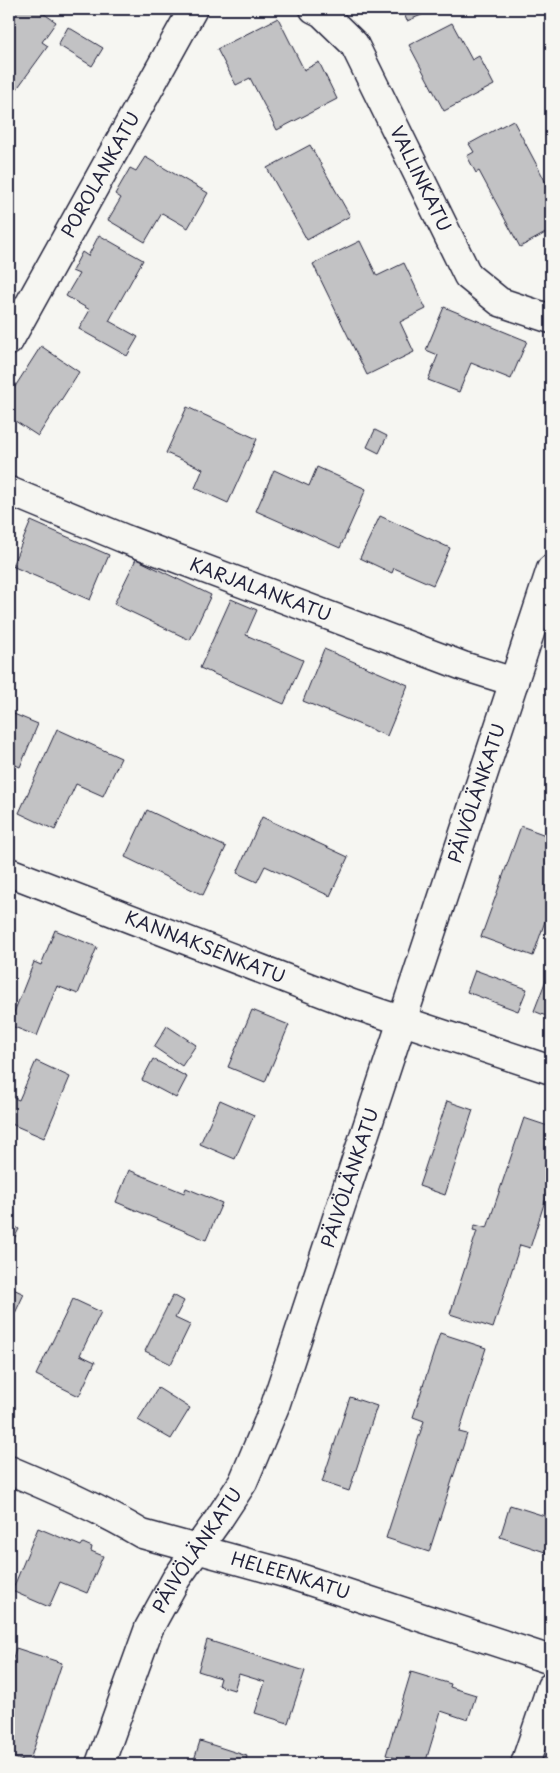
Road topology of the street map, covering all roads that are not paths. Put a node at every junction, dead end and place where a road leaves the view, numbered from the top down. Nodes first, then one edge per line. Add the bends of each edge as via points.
1 (193, 9) edge
2 (314, 9) edge
3 (551, 319) edge
4 (9, 341) edge
5 (9, 491) edge
6 (551, 569) edge
7 (514, 682) junction
8 (9, 872) edge
9 (402, 1021) junction
10 (551, 1070) edge
11 (9, 1470) edge
12 (198, 1549) junction
13 (551, 1660) edge
14 (551, 1687) edge
15 (100, 1764) edge
16 (525, 1764) edge

1 - 4 street, POROLANKATU
2 - 3 street, VALLINKATU via 354,44 468,276 500,302
5 - 7 street, KARJALANKATU via 144,546 463,666
6 - 7 street, PÄIVÖLÄNKATU
7 - 9 street, PÄIVÖLÄNKATU
8 - 9 street, KANNAKSENKATU
9 - 10 street, KANNAKSENKATU
9 - 12 street, PÄIVÖLÄNKATU via 274,1406 243,1482
11 - 12 street, HELEENKATU via 142,1534
12 - 13 street, HELEENKATU via 288,1574
12 - 15 street, PÄIVÖLÄNKATU via 176,1579 149,1628
14 - 16 street

